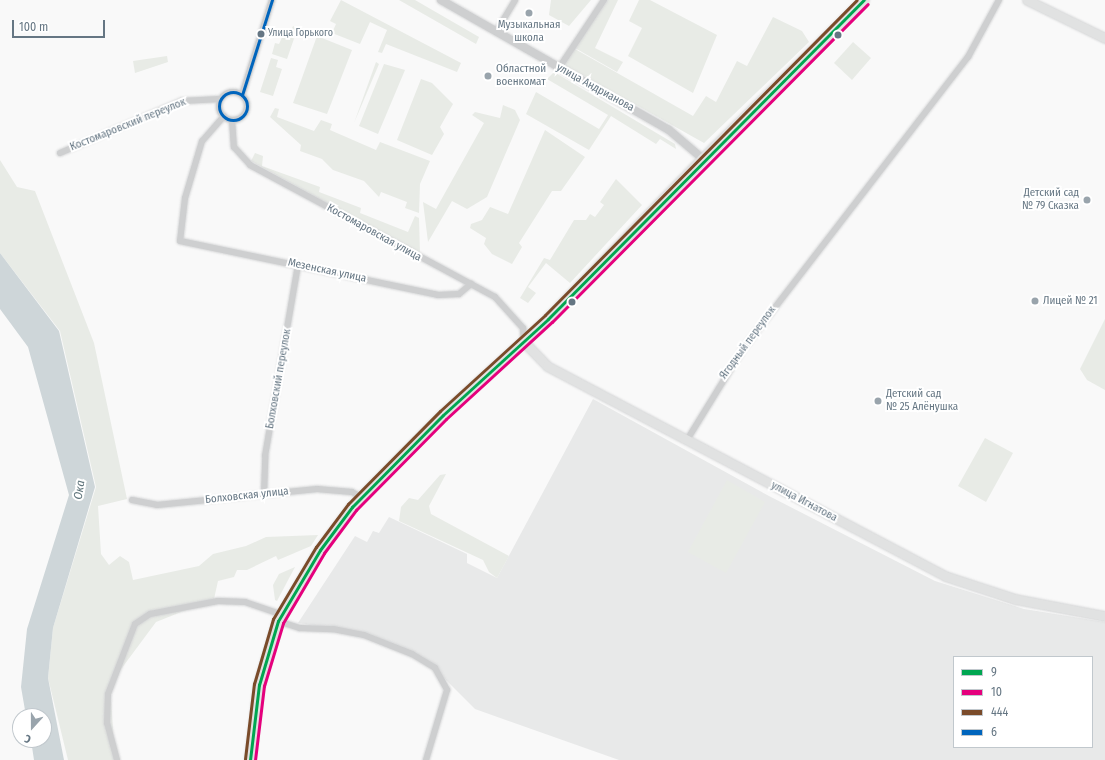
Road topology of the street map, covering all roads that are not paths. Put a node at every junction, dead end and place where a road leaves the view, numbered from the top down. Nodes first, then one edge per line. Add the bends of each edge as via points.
1 (272, 0) edge
2 (441, 0) edge
3 (515, 0) edge
4 (604, 0) edge
5 (864, 0) edge
6 (999, 0) edge
7 (1027, 0) edge
8 (496, 32) junction
9 (1105, 38) edge
10 (559, 68) junction
11 (242, 95) junction
12 (220, 99) junction
13 (224, 116) junction
14 (232, 120) junction
15 (60, 153) dead end
16 (702, 159) junction
17 (298, 265) junction
18 (472, 284) junction
19 (524, 342) junction
20 (687, 440) junction
21 (264, 494) junction
22 (361, 497) junction
23 (132, 500) dead end
24 (1105, 616) edge
25 (280, 618) junction
26 (117, 760) edge
27 (250, 760) edge
28 (426, 760) edge

1 - 11 street
2 - 8 street, улица Андрианова
3 - 8 street
4 - 10 street
5 - 16 main road
6 - 20 street, Ягодный переулок via 968,57 747,343 716,386
7 - 9 main road
8 - 10 street, улица Андрианова
10 - 16 street, улица Андрианова via 669,130
11 - 12 street via 230,92
11 - 14 street via 247,103 245,113
12 - 13 street via 219,108
12 - 15 street, Костомаровский переулок via 182,100
13 - 14 street
13 - 17 street, Мезенская улица via 202,141 185,198 180,241
14 - 18 street, Костомаровская улица via 234,147 250,165
16 - 19 main road
17 - 18 street, Мезенская улица via 438,295 459,294
17 - 21 street, Болховский переулок via 265,456
18 - 19 street, Костомаровская улица via 495,297 516,320 522,328
19 - 20 main road, улица Игнатова via 547,366
19 - 22 main road via 443,415
20 - 24 main road, улица Игнатова via 946,576 1016,599
21 - 22 street, Болховская улица via 317,489 352,492
21 - 23 street, Болховская улица via 157,505
22 - 25 main road via 328,538 292,594
25 - 26 street via 245,602 218,601 160,612 134,624 113,676 107,723
25 - 27 main road via 259,684
25 - 28 street via 300,628 364,635 412,654 435,668 447,690

